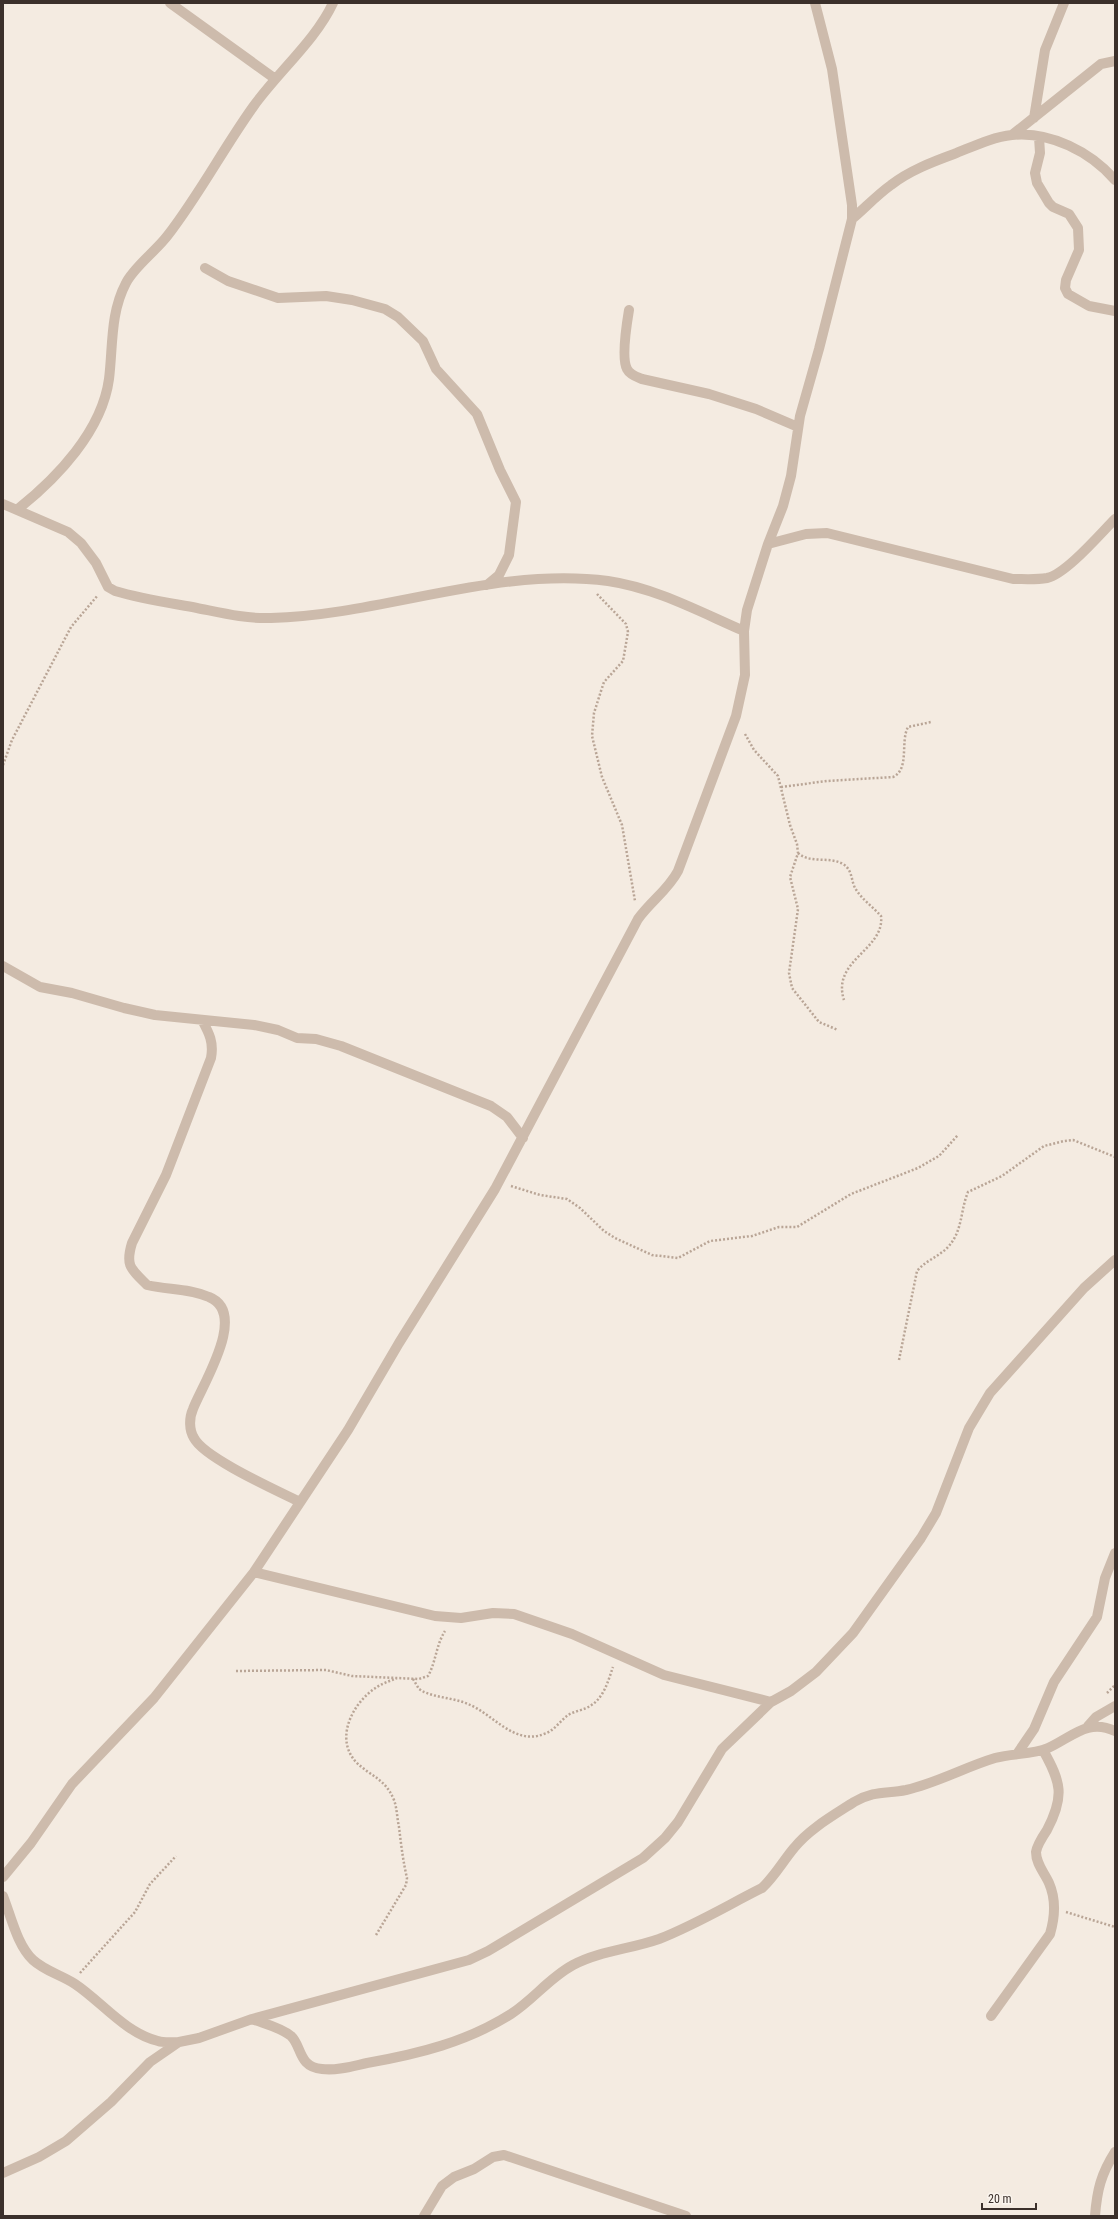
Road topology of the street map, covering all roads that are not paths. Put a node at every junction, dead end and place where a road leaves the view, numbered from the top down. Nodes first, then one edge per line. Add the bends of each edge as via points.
1 (170, 3) edge
2 (333, 3) edge
3 (815, 3) edge
4 (1064, 3) edge
5 (1115, 61) edge
6 (274, 78) junction
7 (1034, 118) junction
8 (1012, 135) junction
9 (1039, 137) junction
10 (1115, 180) edge
11 (852, 219) junction
12 (206, 268) dead end
13 (629, 310) dead end
14 (1115, 311) edge
15 (798, 427) junction
16 (3, 504) edge
17 (18, 509) junction
18 (1115, 519) edge
19 (768, 544) junction
20 (487, 585) junction
21 (744, 631) junction
22 (3, 966) edge
23 (202, 1020) junction
24 (523, 1138) junction
25 (1115, 1260) edge
26 (300, 1502) junction
27 (1115, 1553) edge
28 (254, 1572) junction
29 (771, 1702) junction
30 (1115, 1706) edge
31 (1088, 1726) junction
32 (1115, 1731) edge
33 (1043, 1750) junction
34 (1017, 1754) junction
35 (3, 1877) edge
36 (3, 1896) edge
37 (991, 2016) dead end
38 (252, 2019) junction
39 (179, 2042) junction
40 (1115, 2152) edge
41 (3, 2173) edge
42 (424, 2216) edge
43 (686, 2216) edge
44 (1095, 2216) edge

1 - 6 street
2 - 6 street via 320,27
3 - 11 street via 832,69 850,184
4 - 7 street via 1045,50
5 - 7 street via 1102,64
6 - 17 street via 168,236 126,282 120,296 113,329 106,400 97,420 87,437 38,493
7 - 8 street
8 - 9 street
8 - 11 street via 981,143 914,170 891,184
9 - 10 street via 1082,152
9 - 14 street via 1040,153 1035,173 1037,183 1049,203 1069,214 1078,228 1079,250 1065,288 1068,294 1089,306
11 - 15 street
12 - 20 street via 228,281 278,298 326,296 385,309 398,317 423,341 436,369 477,414 516,502 509,555 499,575
13 - 15 street via 625,359 626,369 632,376 708,394 756,409
15 - 19 street via 784,506
16 - 17 street
17 - 20 street via 68,532 81,543 96,563 108,587 129,595 222,614 271,618 318,614
18 - 19 street via 1060,573 1048,578 1013,579 827,533 806,534
19 - 21 street via 753,590
20 - 21 street via 523,578 586,579 641,588
21 - 24 street via 745,675 736,716 678,871 671,883 638,918
22 - 23 street via 24,979 53,991 72,993 155,1015
23 - 24 street via 254,1025 278,1030 297,1038 316,1039 341,1046 491,1106 507,1117
23 - 26 street via 211,1036 211,1058 166,1175 132,1243 128,1255 129,1266 147,1285 190,1290 211,1297 221,1307 225,1322 222,1340 211,1373 192,1410 190,1423 194,1438 201,1448 221,1461
24 - 26 street via 348,1430
25 - 29 street via 1084,1288 990,1393 969,1428 936,1513 853,1633 808,1679
26 - 28 street
27 - 34 street via 1105,1578 1097,1616 1054,1682 1034,1729
28 - 29 street via 435,1616 461,1618 493,1613 514,1614 572,1634 664,1675
28 - 35 street via 154,1698 72,1784 10,1872
29 - 38 street via 722,1749 678,1822 643,1858 469,1960
30 - 31 street via 1096,1717
31 - 32 street
31 - 33 street
33 - 34 street
33 - 37 street via 1056,1773 1059,1786 1059,1800 1054,1816 1036,1850 1037,1861 1049,1884 1054,1921 1050,1934
34 - 38 street via 977,1764 906,1790 882,1791 869,1795 809,1833 762,1888 658,1939 573,1965 551,1979 511,2014 467,2037 439,2048 335,2069 321,2069 301,2057 292,2037 284,2031
36 - 39 street via 21,1941 32,1959 43,1968 73,1983 141,2035 159,2041
38 - 39 street via 199,2038
39 - 41 street via 150,2062 111,2102 66,2141 39,2157
40 - 44 street via 1103,2171 1096,2197
42 - 43 street via 442,2186 493,2157 504,2155

